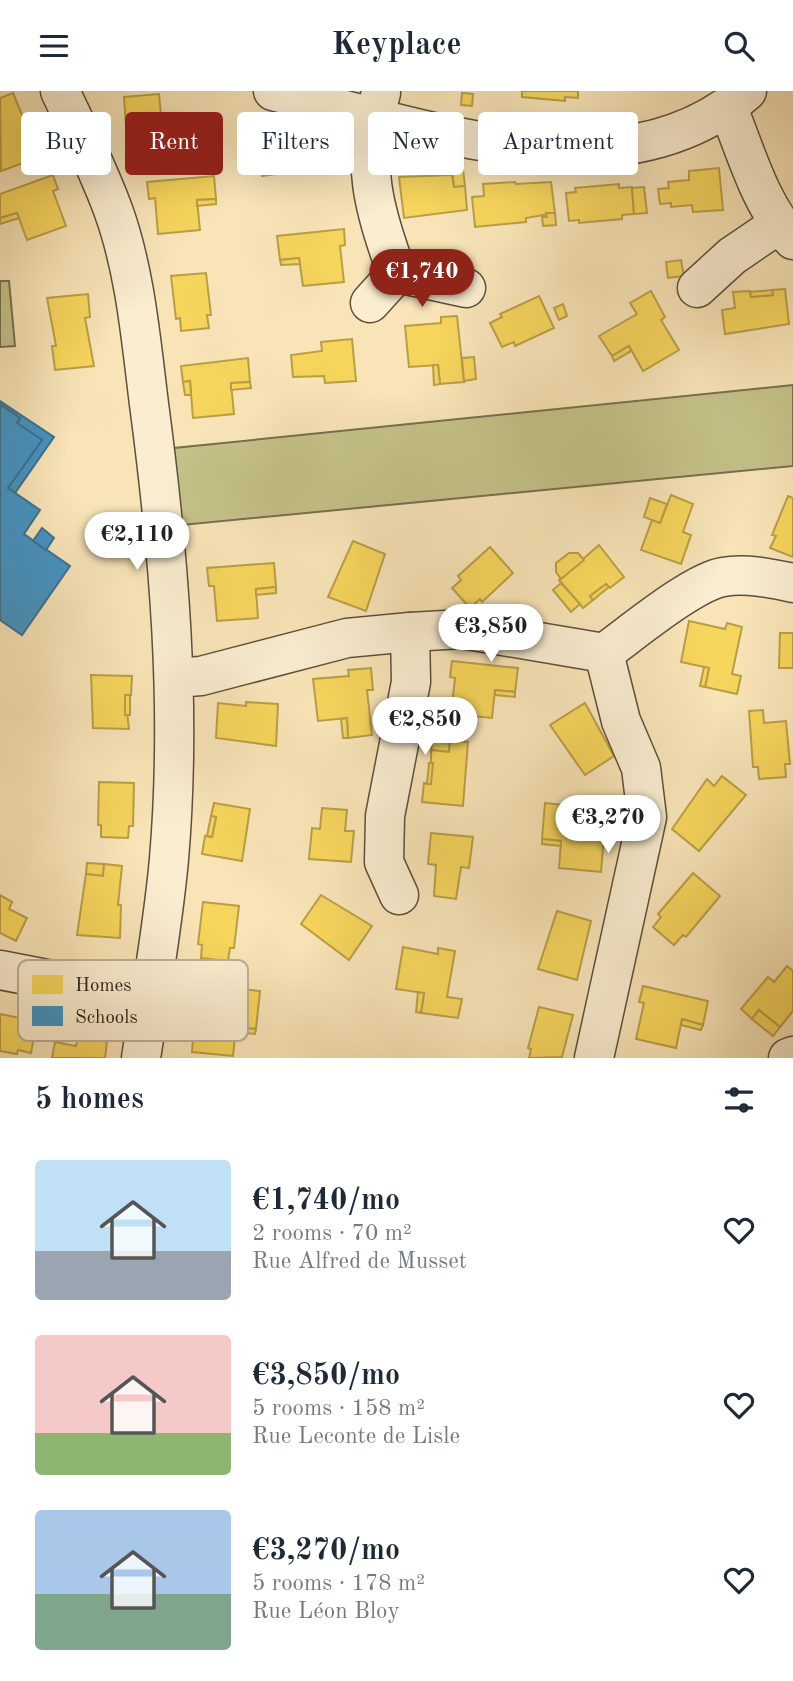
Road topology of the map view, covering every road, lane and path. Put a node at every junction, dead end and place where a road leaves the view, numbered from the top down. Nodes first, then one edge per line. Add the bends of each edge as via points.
1 (273, 91) edge
2 (737, 99) edge
3 (70, 101) edge
4 (378, 104) edge
5 (786, 232) edge
6 (397, 273) junction
7 (466, 288) dead end
8 (697, 288) dead end
9 (370, 303) dead end
10 (793, 583) edge
11 (410, 632) junction
12 (604, 653) junction
13 (174, 678) junction
14 (399, 895) dead end
15 (155, 960) edge
16 (0, 970) edge
17 (18, 973) edge
18 (793, 1056) edge
19 (594, 1058) edge
20 (788, 1058) edge

1 - 4 street
2 - 4 street via 666,138 593,149 500,143 419,129
2 - 5 street
3 - 13 street via 113,208 131,288 161,490
4 - 6 street via 369,164 372,195
5 - 8 street via 732,256
6 - 7 street
6 - 9 street
10 - 12 street via 739,575 698,585
11 - 12 street via 463,629
11 - 13 street via 347,638 201,676
11 - 14 street via 411,682 388,789 384,862
12 - 19 street via 621,721 641,768 647,817
13 - 15 street via 169,856
16 - 17 street
18 - 20 street

